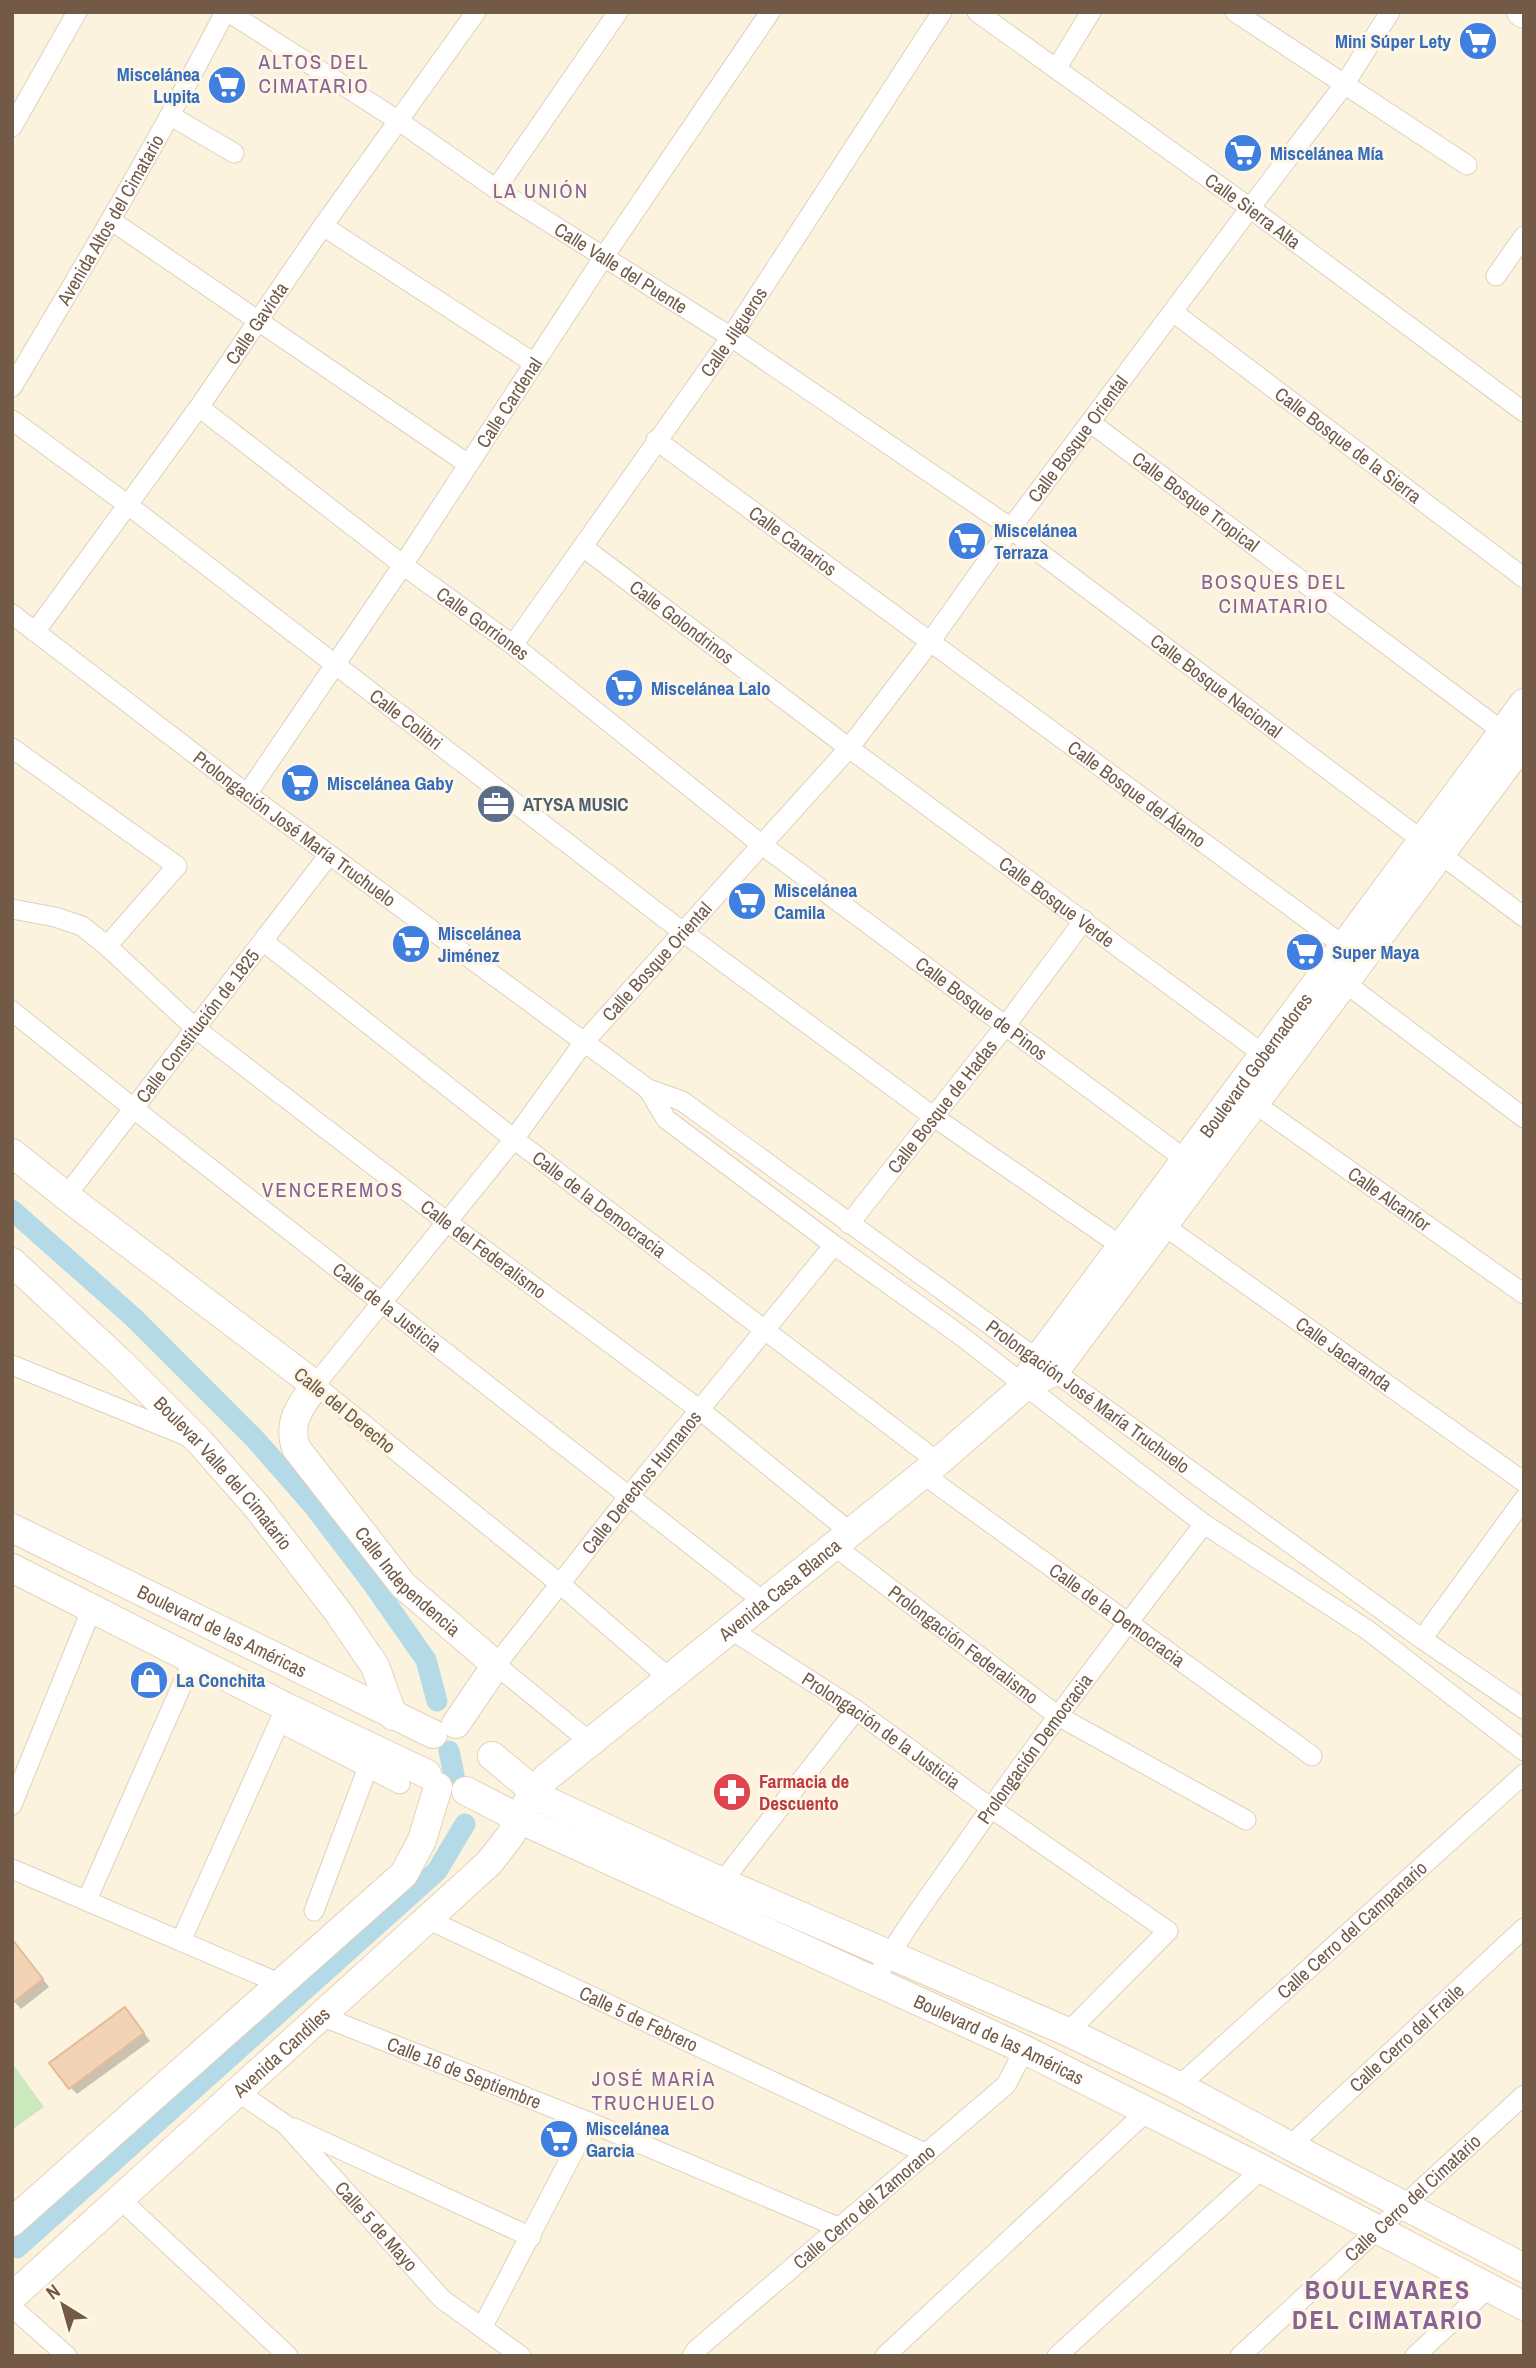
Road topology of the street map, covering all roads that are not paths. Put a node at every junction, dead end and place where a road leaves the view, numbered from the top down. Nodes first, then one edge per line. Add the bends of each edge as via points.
1 (77, 12) edge
2 (227, 12) edge
3 (476, 12) edge
4 (618, 12) edge
5 (770, 12) edge
6 (942, 12) edge
7 (976, 12) edge
8 (1091, 12) edge
9 (1235, 12) edge
10 (1390, 12) edge
11 (1056, 69) junction
12 (1344, 85) junction
13 (171, 116) junction
14 (399, 121) junction
15 (12, 127) edge
16 (233, 153) dead end
17 (1467, 165) dead end
18 (496, 189) junction
19 (1250, 208) junction
20 (111, 221) junction
21 (323, 226) junction
22 (1524, 236) edge
23 (603, 258) junction
24 (1496, 276) dead end
25 (1173, 312) junction
26 (258, 322) junction
27 (731, 337) junction
28 (534, 363) junction
29 (12, 387) edge
30 (199, 407) junction
31 (1524, 412) edge
32 (12, 420) edge
33 (1091, 423) junction
34 (656, 440) junction
35 (468, 464) junction
36 (128, 505) junction
37 (1012, 528) junction
38 (583, 547) junction
39 (403, 565) junction
40 (1524, 578) edge
41 (12, 614) edge
42 (35, 632) junction
43 (930, 642) junction
44 (513, 645) junction
45 (334, 664) junction
46 (1524, 703) edge
47 (1513, 736) edge
48 (12, 748) edge
49 (849, 748) junction
50 (247, 794) junction
51 (762, 845) junction
52 (1431, 847) junction
53 (329, 855) junction
54 (12, 909) edge
55 (1524, 917) edge
56 (1084, 920) junction
57 (684, 933) junction
58 (263, 941) junction
59 (107, 946) junction
60 (1344, 946) junction
61 (1344, 982) junction
62 (12, 1011) edge
63 (1006, 1025) junction
64 (195, 1028) junction
65 (583, 1042) junction
66 (1263, 1054) junction
67 (648, 1089) junction
68 (1254, 1103) junction
69 (133, 1108) junction
70 (934, 1117) junction
71 (1524, 1118) edge
72 (514, 1139) junction
73 (12, 1153) edge
74 (1194, 1166) junction
75 (66, 1196) junction
76 (447, 1222) junction
77 (849, 1224) junction
78 (1163, 1225) junction
79 (834, 1245) junction
80 (1121, 1246) junction
81 (12, 1262) edge
82 (1524, 1294) edge
83 (382, 1304) junction
84 (764, 1329) junction
85 (12, 1365) edge
86 (1046, 1365) junction
87 (315, 1385) junction
88 (1024, 1387) junction
89 (700, 1410) junction
90 (200, 1442) junction
91 (930, 1468) junction
92 (1524, 1482) edge
93 (629, 1495) junction
94 (1524, 1499) edge
95 (1204, 1524) junction
96 (12, 1528) edge
97 (842, 1539) junction
98 (12, 1568) edge
99 (559, 1583) junction
100 (764, 1602) junction
101 (92, 1608) junction
102 (1128, 1622) junction
103 (730, 1629) junction
104 (1422, 1639) junction
105 (193, 1660) junction
106 (496, 1665) junction
107 (669, 1678) junction
108 (1524, 1709) edge
109 (856, 1710) junction
110 (284, 1715) junction
111 (393, 1716) junction
112 (1058, 1716) junction
113 (444, 1729) junction
114 (590, 1742) junction
115 (1524, 1751) edge
116 (492, 1756) junction
117 (1312, 1756) dead end
118 (368, 1767) junction
119 (1524, 1773) edge
120 (433, 1780) junction
121 (400, 1784) dead end
122 (466, 1791) junction
123 (533, 1791) junction
124 (12, 1805) edge
125 (991, 1808) junction
126 (520, 1818) junction
127 (1246, 1820) dead end
128 (12, 1868) edge
129 (722, 1882) junction
130 (87, 1900) junction
131 (314, 1911) dead end
132 (427, 1919) junction
133 (1524, 1928) edge
134 (181, 1941) junction
135 (889, 1954) junction
136 (874, 1981) junction
137 (281, 1984) junction
138 (321, 2016) junction
139 (1068, 2032) junction
140 (1019, 2048) junction
141 (1179, 2086) junction
142 (238, 2092) junction
143 (1524, 2095) edge
144 (1147, 2111) junction
145 (589, 2122) junction
146 (286, 2125) junction
147 (1290, 2146) junction
148 (927, 2154) junction
149 (1262, 2169) junction
150 (120, 2199) junction
151 (1404, 2205) junction
152 (12, 2222) edge
153 (840, 2228) junction
154 (1377, 2229) junction
155 (531, 2237) junction
156 (1522, 2265) edge
157 (1488, 2288) junction
158 (12, 2297) edge
159 (1524, 2306) edge
160 (12, 2307) edge
161 (482, 2328) junction
162 (67, 2356) edge
163 (288, 2356) edge
164 (521, 2356) edge
165 (692, 2356) edge
166 (885, 2356) edge
167 (1057, 2356) edge
168 (1240, 2356) edge
169 (1415, 2356) edge

1 - 15 street
2 - 13 street, Avenida Altos del Cimatario
2 - 14 street, Calle Valle del Puente
3 - 14 street, Calle Gaviota
4 - 18 street
5 - 23 street, Calle Cardenal
6 - 27 street, Calle Jilgueros
7 - 11 street, Calle Sierra Alta
8 - 11 street
9 - 12 street
10 - 12 street, Calle Bosque Oriental
11 - 19 street, Calle Sierra Alta
12 - 17 street
12 - 19 street, Calle Bosque Oriental
13 - 16 street
13 - 20 street, Avenida Altos del Cimatario
14 - 18 street, Calle Valle del Puente
14 - 21 street, Calle Gaviota
18 - 23 street, Calle Valle del Puente
19 - 25 street, Calle Bosque Oriental
19 - 31 street, Calle Sierra Alta
20 - 26 street
20 - 29 street, Avenida Altos del Cimatario
21 - 26 street, Calle Gaviota
21 - 28 street
22 - 24 street
23 - 27 street, Calle Valle del Puente
23 - 28 street, Calle Cardenal
25 - 33 street, Calle Bosque Oriental
25 - 40 street, Calle Bosque de la Sierra
26 - 30 street, Calle Gaviota
26 - 35 street
27 - 34 street, Calle Jilgueros
27 - 37 street, Calle Valle del Puente
28 - 35 street, Calle Cardenal
30 - 36 street, Calle Gaviota
30 - 39 street, Calle Gorriones
32 - 36 street, Calle Colibri
33 - 37 street, Calle Bosque Oriental
33 - 47 street, Calle Bosque Tropical
34 - 38 street, Calle Jilgueros
34 - 43 street, Calle Canarios
35 - 39 street, Calle Cardenal
36 - 42 street, Calle Gaviota
36 - 45 street, Calle Colibri
37 - 43 street, Calle Bosque Oriental
37 - 52 street, Calle Bosque Nacional
38 - 44 street, Calle Jilgueros
38 - 49 street, Calle Golondrinos
39 - 44 street, Calle Gorriones
39 - 45 street, Calle Cardenal
41 - 42 street, Prolongación José María Truchuelo
42 - 50 street, Prolongación José María Truchuelo
43 - 49 street, Calle Bosque Oriental
43 - 60 street, Calle Bosque del Álamo
44 - 51 street, Calle Gorriones
45 - 50 street, Calle Cardenal
45 - 57 street, Calle Colibri
46 - 47 main road, Boulevard Gobernadores
47 - 52 main road, Boulevard Gobernadores
48 - 59 street via 177,866
49 - 51 street, Calle Bosque Oriental
49 - 56 street, Calle Bosque Verde
50 - 53 street, Prolongación José María Truchuelo
51 - 57 street, Calle Bosque Oriental
51 - 63 street, Calle Bosque de Pinos
52 - 55 street, Calle Bosque Nacional
52 - 60 main road, Boulevard Gobernadores
52 - 61 main road, Boulevard Gobernadores
53 - 58 street, Calle Constitución de 1825
53 - 65 street, Prolongación José María Truchuelo
54 - 59 street, Calle del Federalismo via 82,926
56 - 63 street, Calle Bosque de Hadas
56 - 66 street, Calle Bosque Verde
57 - 65 street, Calle Bosque Oriental
57 - 70 street, Calle Colibri
58 - 64 street, Calle Constitución de 1825
58 - 72 street, Calle de la Democracia
59 - 64 street, Calle del Federalismo
60 - 66 main road, Boulevard Gobernadores
61 - 68 main road, Boulevard Gobernadores
61 - 71 street
62 - 69 street, Calle de la Justicia
63 - 70 street, Calle Bosque de Hadas
63 - 74 street, Calle Bosque de Pinos
64 - 69 street, Calle Constitución de 1825
64 - 76 street, Calle del Federalismo
65 - 67 street, Prolongación José María Truchuelo
65 - 72 street, Calle Bosque Oriental
66 - 74 main road, Boulevard Gobernadores
67 - 77 street, Prolongación José María Truchuelo via 682,1101
67 - 79 street, Prolongación José María Truchuelo via 666,1119
68 - 74 main road, Boulevard Gobernadores
68 - 82 street, Calle Alcanfor
69 - 75 street, Calle Constitución de 1825
69 - 83 street, Calle de la Justicia
70 - 77 street, Calle Bosque de Hadas
70 - 80 street, Calle Colibri
72 - 76 street, Calle Bosque Oriental
72 - 84 street, Calle de la Democracia
73 - 75 main road, Calle del Derecho
74 - 78 main road, Boulevard Gobernadores
74 - 80 main road, Boulevard Gobernadores
75 - 87 main road, Calle del Derecho
76 - 83 street, Calle Bosque Oriental
76 - 89 street, Calle del Federalismo
77 - 86 street, Prolongación José María Truchuelo
78 - 86 main road, Boulevard Gobernadores
78 - 92 street, Calle Jacaranda
79 - 84 street, Calle Derechos Humanos
79 - 88 street, Prolongación José María Truchuelo
80 - 86 main road, Boulevard Gobernadores
81 - 90 main road, Boulevar Valle del Cimatario
83 - 87 street, Calle Bosque Oriental
83 - 93 street, Calle de la Justicia
84 - 89 street, Calle Derechos Humanos
84 - 91 street, Calle de la Democracia
85 - 90 street
86 - 88 main road, Avenida Casa Blanca
86 - 104 street, Prolongación José María Truchuelo
87 - 99 street, Calle del Derecho
87 - 106 main road, Calle Independencia via 295,1417 291,1433 296,1448 402,1585
88 - 91 main road, Avenida Casa Blanca
88 - 95 street, Prolongación José María Truchuelo
89 - 93 street, Calle Derechos Humanos
89 - 97 street, Calle del Federalismo
90 - 111 main road, Boulevar Valle del Cimatario via 338,1612 375,1666
91 - 97 main road, Avenida Casa Blanca
91 - 102 street, Calle de la Democracia
93 - 99 street, Calle Derechos Humanos
93 - 100 street, Calle de la Justicia
94 - 104 street
95 - 102 street, Prolongación Democracia
95 - 115 street, Prolongación José María Truchuelo via 1369,1631
96 - 111 main road, Boulevard de las Américas
97 - 100 main road, Avenida Casa Blanca
97 - 112 street, Prolongación Federalismo
98 - 101 main road, Boulevard de las Américas
99 - 106 street, Calle Derechos Humanos
99 - 107 street, Calle del Derecho
100 - 103 main road, Avenida Casa Blanca
101 - 105 main road, Boulevard de las Américas
101 - 124 street
102 - 112 street, Prolongación Democracia
102 - 117 street, Calle de la Democracia
103 - 107 main road, Avenida Casa Blanca
103 - 109 street, Prolongación de la Justicia
104 - 108 street, Prolongación José María Truchuelo
105 - 110 main road, Boulevard de las Américas
105 - 130 street
106 - 113 main road, Calle Derechos Humanos
106 - 114 street, Calle Independencia
107 - 114 main road, Avenida Casa Blanca
109 - 125 street, Prolongación de la Justicia
109 - 129 street
110 - 118 street, Boulevard de las Américas
110 - 120 main road, Boulevard de las Américas
110 - 134 street
111 - 113 main road, Boulevard de las Américas
112 - 125 street, Prolongación Democracia
112 - 127 street, Prolongación Federalismo
113 - 116 main road via 474,1729 491,1748
113 - 120 main road via 424,1747 422,1755
114 - 123 main road, Avenida Casa Blanca
116 - 122 main road via 485,1778
116 - 123 main road, Boulevard de las Américas
118 - 121 street, Boulevard de las Américas
118 - 131 street
119 - 141 street, Calle Cerro del Campanario
120 - 122 main road via 453,1792
120 - 137 main road via 422,1840 404,1874
122 - 126 main road, Boulevard de las Américas
123 - 126 main road, Avenida Candiles
123 - 129 main road, Boulevard de las Américas
125 - 135 street, Prolongación Democracia
125 - 139 street, Prolongación de la Justicia via 1168,1931
126 - 132 main road, Avenida Candiles via 489,1863
126 - 136 main road, Boulevard de las Américas
128 - 130 street
129 - 135 main road, Boulevard de las Américas
130 - 134 street
132 - 138 main road, Avenida Candiles
132 - 148 street, Calle 5 de Febrero
133 - 147 street, Calle Cerro del Fraile
134 - 137 street
135 - 136 street, Prolongación Democracia
135 - 139 main road, Boulevard de las Américas
136 - 140 main road, Boulevard de las Américas
137 - 152 main road
138 - 142 main road, Avenida Candiles
138 - 145 street, Calle 16 de Septiembre
139 - 141 main road, Boulevard de las Américas
140 - 144 main road, Boulevard de las Américas
140 - 148 street, Calle Cerro del Zamorano via 1018,2062 1006,2085
141 - 147 main road, Boulevard de las Américas
142 - 146 street, Calle 5 de Mayo
142 - 150 main road, Avenida Candiles
143 - 151 street, Calle Cerro del Cimatario
144 - 149 main road, Boulevard de las Américas
144 - 166 street
145 - 153 street, Calle 16 de Septiembre
145 - 155 street
146 - 155 street
146 - 161 street, Calle 5 de Mayo via 442,2299
147 - 151 main road, Boulevard de las Américas
148 - 153 street, Calle Cerro del Zamorano
149 - 154 main road, Boulevard de las Américas
149 - 167 street
150 - 158 main road, Avenida Candiles
150 - 163 street
151 - 154 street, Calle Cerro del Cimatario
151 - 156 main road, Boulevard de las Américas
153 - 165 street, Calle Cerro del Zamorano
154 - 157 main road, Boulevard de las Américas
154 - 168 street, Calle Cerro del Cimatario
155 - 161 street
157 - 159 main road, Boulevard de las Américas
157 - 169 street
160 - 162 street
161 - 164 street, Calle 5 de Mayo

